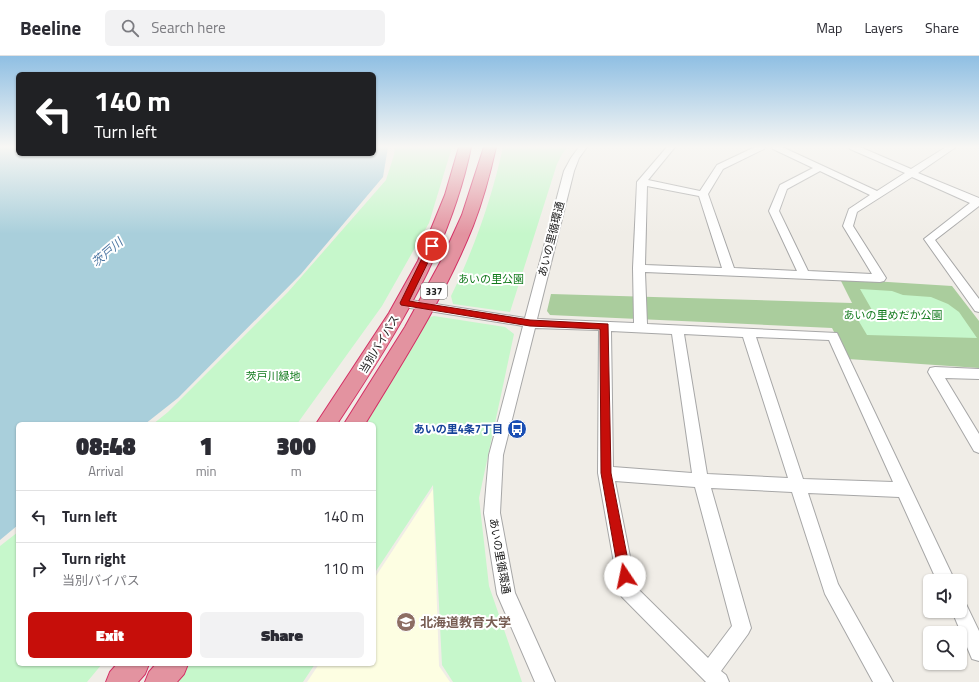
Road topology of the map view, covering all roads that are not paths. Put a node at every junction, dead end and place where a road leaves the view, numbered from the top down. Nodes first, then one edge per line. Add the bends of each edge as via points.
1 (457, 176) edge
2 (482, 176) edge
3 (568, 176) edge
4 (647, 176) edge
5 (714, 176) edge
6 (805, 176) edge
7 (837, 176) edge
8 (907, 176) edge
9 (919, 176) edge
10 (642, 182) junction
11 (703, 194) junction
12 (877, 195) junction
13 (979, 202) edge
14 (639, 268) junction
15 (729, 272) junction
16 (804, 275) junction
17 (404, 303) junction
18 (426, 307) junction
19 (979, 308) edge
20 (530, 323) junction
21 (604, 326) junction
22 (641, 327) junction
23 (677, 329) junction
24 (748, 332) junction
25 (979, 374) edge
26 (327, 422) edge
27 (355, 422) edge
28 (979, 447) edge
29 (606, 473) junction
30 (701, 481) junction
31 (797, 485) junction
32 (904, 490) junction
33 (943, 574) edge
34 (964, 618) edge
35 (979, 652) edge
36 (133, 666) edge
37 (172, 666) edge
38 (714, 677) edge
39 (120, 682) edge
40 (159, 682) edge
41 (545, 682) edge
42 (883, 682) edge

1 - 17 highway, 当別バイパス / 337 via 438,234
2 - 18 highway, 当別バイパス / 337 via 462,235
3 - 20 street, あいの里循環通
4 - 10 street
5 - 11 street
6 - 16 street via 783,188 774,211
7 - 12 street
8 - 12 street
9 - 13 street
10 - 11 street
10 - 14 street
11 - 15 street
12 - 16 street via 853,211 848,226 880,278
13 - 19 street via 929,240
14 - 15 street
14 - 22 street
15 - 16 street
17 - 18 street
17 - 26 highway, 当別バイパス / 337 via 370,361
18 - 20 street
18 - 27 highway, 当別バイパス / 337
20 - 21 street
20 - 41 street, あいの里循環通 via 496,455 492,514 506,594
21 - 22 street
21 - 29 street
22 - 23 street
23 - 24 street
23 - 30 street
24 - 31 street
24 - 32 street via 833,336
25 - 28 street via 935,372
29 - 30 street
29 - 38 street via 628,591
30 - 31 street
30 - 38 street via 742,628
31 - 32 street
31 - 42 street via 831,588
32 - 33 street
34 - 35 street
36 - 39 highway
37 - 40 highway

